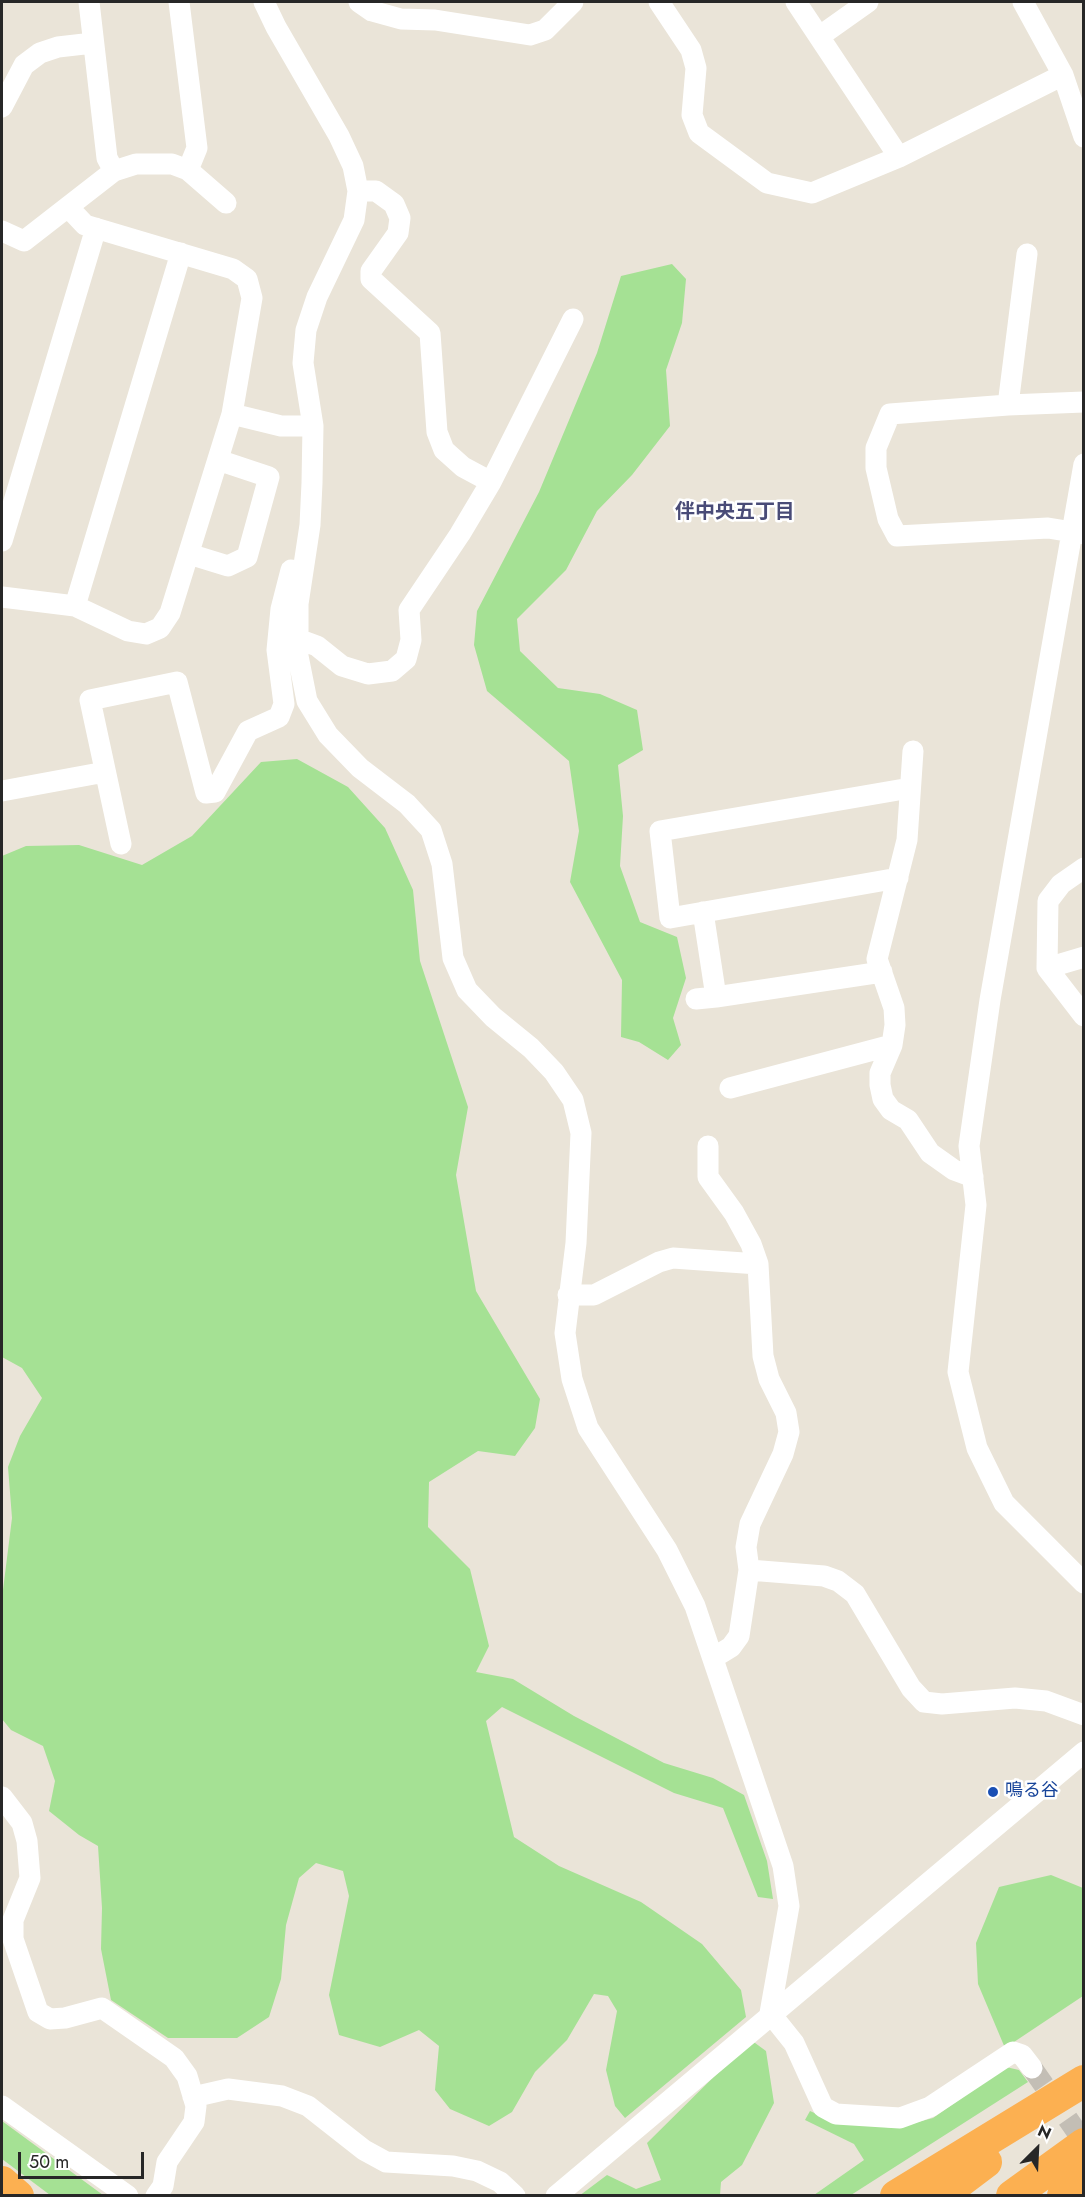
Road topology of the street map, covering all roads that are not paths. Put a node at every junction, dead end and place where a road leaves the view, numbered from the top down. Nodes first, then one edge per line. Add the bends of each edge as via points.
1 (89, 2) edge
2 (179, 2) edge
3 (264, 2) edge
4 (359, 2) edge
5 (573, 2) edge
6 (661, 2) edge
7 (796, 2) edge
8 (868, 2) edge
9 (1023, 2) edge
10 (820, 36) junction
11 (93, 43) junction
12 (1064, 75) junction
13 (2, 107) edge
14 (1083, 137) edge
15 (899, 157) junction
16 (188, 170) junction
17 (114, 171) junction
18 (358, 191) junction
19 (226, 202) dead end
20 (68, 207) junction
21 (96, 228) junction
22 (2, 231) edge
23 (181, 253) junction
24 (1027, 254) dead end
25 (573, 319) dead end
26 (1083, 402) edge
27 (1008, 405) junction
28 (231, 414) junction
29 (313, 426) junction
30 (218, 460) junction
31 (1083, 464) edge
32 (491, 482) junction
33 (1078, 533) edge
34 (2, 541) edge
35 (189, 554) junction
36 (305, 562) junction
37 (2, 597) edge
38 (75, 606) junction
39 (298, 639) junction
40 (913, 751) dead end
41 (105, 772) junction
42 (910, 788) junction
43 (2, 791) edge
44 (121, 844) dead end
45 (1083, 868) edge
46 (898, 878) junction
47 (703, 912) junction
48 (1083, 957) edge
49 (1047, 968) junction
50 (882, 972) junction
51 (1083, 1016) edge
52 (892, 1045) junction
53 (730, 1088) dead end
54 (708, 1146) dead end
55 (973, 1177) junction
56 (758, 1264) junction
57 (568, 1295) junction
58 (749, 1570) junction
59 (1083, 1583) edge
60 (713, 1658) junction
61 (1083, 1715) edge
62 (1083, 1752) edge
63 (2, 1797) edge
64 (770, 2013) junction
65 (1032, 2068) tunnel mouth
66 (1083, 2081) edge
67 (1083, 2090) edge
68 (193, 2097) junction
69 (2, 2106) edge
70 (1083, 2144) edge
71 (1083, 2178) edge
72 (2, 2182) edge
73 (18, 2196) edge
74 (128, 2196) edge
75 (156, 2196) edge
76 (515, 2196) edge
77 (556, 2196) edge
78 (896, 2196) edge
79 (941, 2196) edge
80 (1012, 2196) edge
81 (1063, 2196) edge

1 - 11 street
2 - 16 street via 197,148
3 - 18 street via 339,136 353,166
4 - 5 street via 372,11 401,19 435,20 530,35 545,30
6 - 15 street via 691,50 696,68 692,115 699,133 767,183 812,193
7 - 10 street
8 - 10 street
9 - 12 street
10 - 15 street
11 - 13 street via 40,53 24,65
11 - 17 street via 107,158
12 - 14 street
12 - 15 street
16 - 17 street via 172,164 136,164
16 - 19 street
17 - 20 street
18 - 29 street via 354,220 317,297 306,330 303,363
18 - 32 street via 376,191 394,204 400,218 398,233 371,271 371,279 430,333 437,432 444,450 463,467
20 - 21 street via 85,225
20 - 22 street via 24,242
21 - 23 street
21 - 34 street
23 - 28 street via 233,269 247,279 252,298
23 - 38 street
24 - 27 street
25 - 32 street
26 - 27 street
27 - 33 street via 890,414 876,448 876,468 888,519 897,536 1048,528
28 - 29 street via 280,426
28 - 30 street
29 - 36 street
30 - 35 street
30 - 35 street via 269,477 247,557 228,566
31 - 33 street
32 - 39 street via 409,610 411,640 406,659 392,671 368,674 342,666 317,646
33 - 55 street via 990,1000 969,1146
35 - 38 street via 170,613 160,628 146,634 128,631
36 - 39 street via 298,604
36 - 41 street via 293,564 281,609 277,650 284,705 279,717 248,731 215,792 206,793 177,682 90,700
37 - 38 street
39 - 57 street via 307,701 328,735 360,768 407,804 430,830 442,864 453,958 467,990 531,1048 573,1100 581,1133 580,1189
40 - 42 street
41 - 43 street
41 - 44 street
42 - 46 street via 907,840
42 - 47 street via 660,831 670,918
45 - 49 street via 1061,884 1048,902
46 - 47 street
46 - 50 street via 877,959
47 - 50 street via 706,998
48 - 49 street
49 - 51 street
50 - 52 street via 894,1008
52 - 53 street
52 - 55 street via 880,1073 883,1099 891,1110 908,1120 930,1153 954,1170
54 - 56 street via 708,1177 734,1213
55 - 59 street via 976,1205 958,1372 977,1448 1004,1503
56 - 57 street via 673,1258 594,1295
56 - 58 street via 763,1356 769,1379 786,1413 789,1432 783,1454 750,1524 746,1547
57 - 60 street via 565,1333 572,1379 588,1428 667,1550 695,1606
58 - 60 street via 739,1636 731,1647
58 - 61 street via 824,1576 838,1581 855,1594 911,1688 924,1702 1015,1698 1046,1701
60 - 64 street via 783,1866 789,1906
62 - 64 street
63 - 68 street via 22,1823 27,1841 30,1878 13,1920 13,1939 38,2012 50,2019 102,2008 117,2016 174,2058 187,2076
64 - 65 street via 794,2043 823,2107 836,2114 900,2118 930,2107 1013,2052 1022,2055
64 - 77 street
66 - 78 highway
67 - 79 highway
68 - 75 street via 194,2122 166,2162 163,2186
68 - 76 street via 228,2089 282,2096 308,2106 364,2150 386,2162 477,2171 500,2182
69 - 74 street
70 - 80 highway
71 - 81 highway
72 - 73 highway

